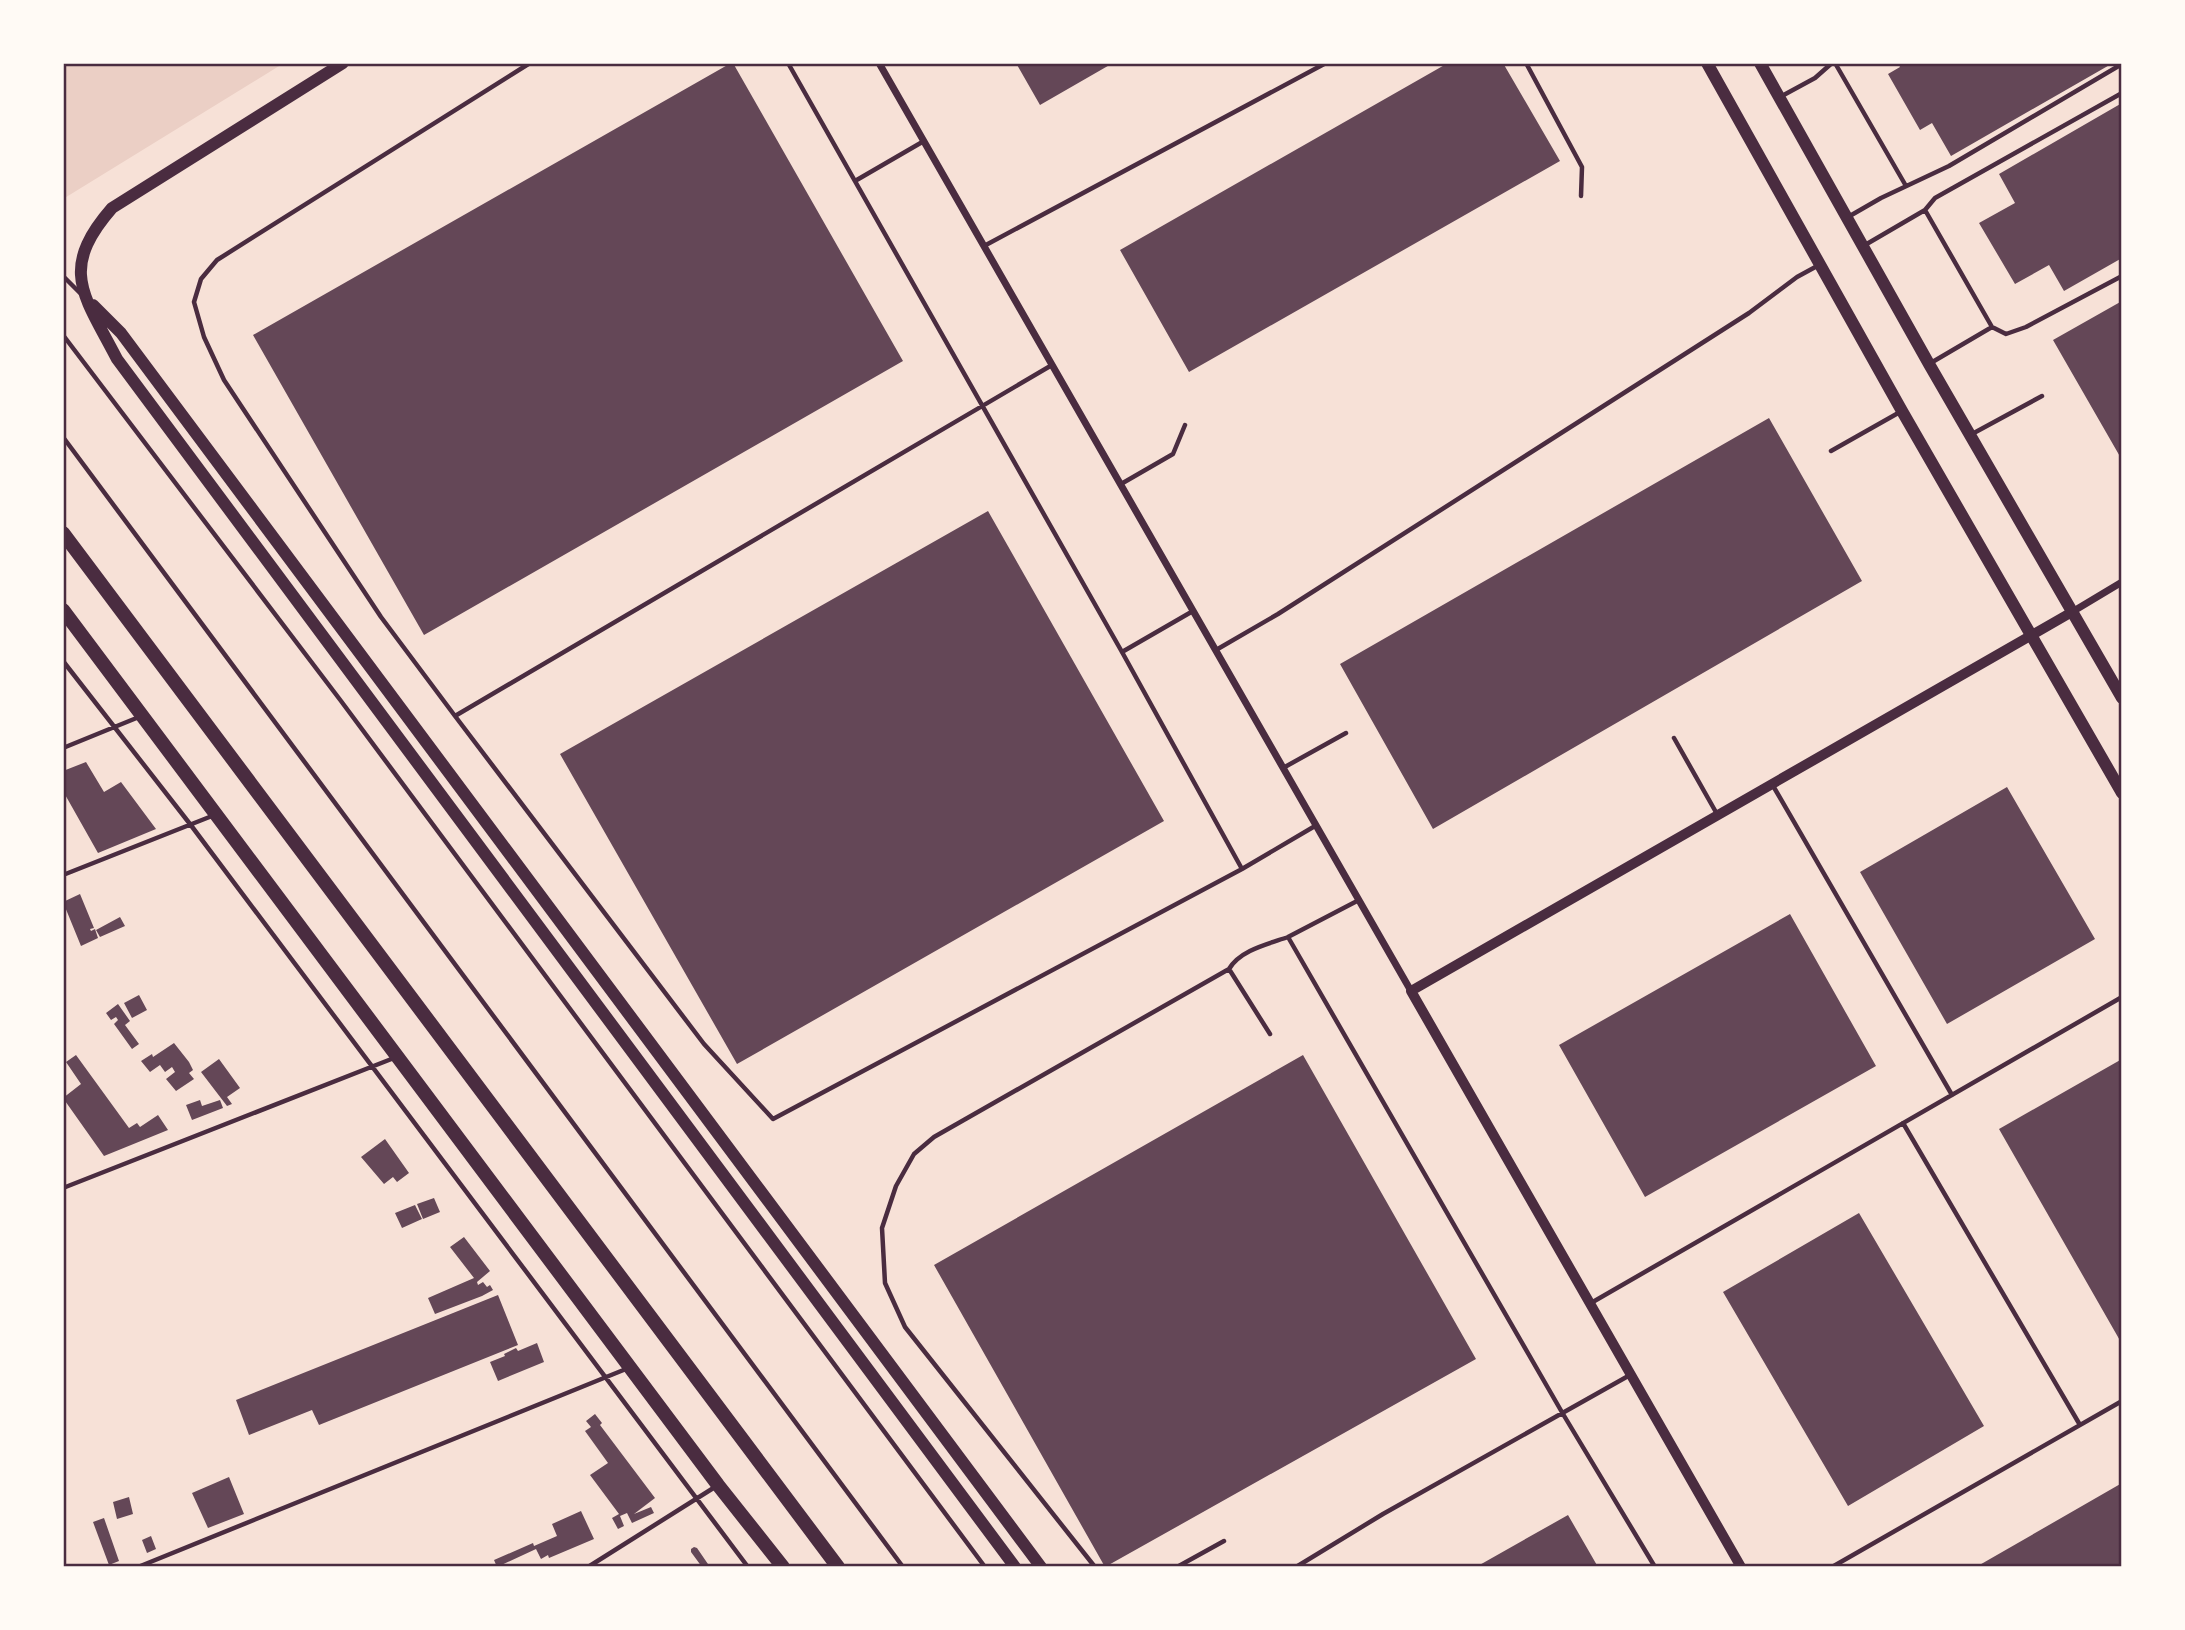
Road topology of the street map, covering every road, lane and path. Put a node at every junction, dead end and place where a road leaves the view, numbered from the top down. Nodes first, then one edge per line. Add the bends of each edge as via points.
1 (343, 63) edge
2 (530, 63) edge
3 (788, 63) edge
4 (879, 63) edge
5 (1326, 63) edge
6 (1526, 63) edge
7 (1707, 63) edge
8 (1834, 63) edge
9 (1764, 64) edge
10 (2122, 64) edge
11 (2122, 93) edge
12 (1780, 97) junction
13 (924, 142) junction
14 (855, 181) junction
15 (1906, 186) junction
16 (1581, 196) dead end
17 (1925, 210) junction
18 (1847, 218) junction
19 (984, 246) junction
20 (1863, 246) junction
21 (1820, 264) junction
22 (63, 276) edge
23 (2122, 276) edge
24 (85, 298) junction
25 (1992, 327) junction
26 (63, 335) edge
27 (1929, 364) junction
28 (1052, 365) junction
29 (2042, 396) dead end
30 (982, 405) junction
31 (1902, 411) junction
32 (1185, 425) dead end
33 (1970, 435) junction
34 (63, 437) edge
35 (1831, 451) dead end
36 (1121, 484) junction
37 (63, 533) edge
38 (2122, 582) edge
39 (63, 610) edge
40 (1193, 611) junction
41 (2072, 612) junction
42 (2031, 635) junction
43 (1215, 650) junction
44 (1122, 652) junction
45 (63, 660) edge
46 (2122, 698) edge
47 (143, 716) junction
48 (455, 716) junction
49 (116, 726) junction
50 (1346, 733) dead end
51 (1674, 738) dead end
52 (63, 748) edge
53 (1283, 768) junction
54 (1772, 784) junction
55 (2122, 793) edge
56 (215, 815) junction
57 (1717, 815) junction
58 (190, 824) junction
59 (1315, 826) junction
60 (1242, 869) junction
61 (63, 876) edge
62 (1359, 901) junction
63 (1288, 937) junction
64 (1229, 969) junction
65 (1411, 991) junction
66 (2122, 997) edge
67 (1270, 1034) dead end
68 (398, 1056) junction
69 (372, 1067) junction
70 (1952, 1095) junction
71 (1903, 1123) junction
72 (63, 1188) edge
73 (1590, 1304) junction
74 (630, 1367) junction
75 (1631, 1375) junction
76 (606, 1377) junction
77 (2122, 1401) edge
78 (1563, 1414) junction
79 (2080, 1425) junction
80 (718, 1485) junction
81 (697, 1499) junction
82 (1224, 1541) dead end
83 (138, 1567) edge
84 (588, 1567) edge
85 (748, 1567) edge
86 (783, 1567) edge
87 (838, 1567) edge
88 (903, 1567) edge
89 (985, 1567) edge
90 (1016, 1567) edge
91 (1041, 1567) edge
92 (1095, 1567) edge
93 (1177, 1567) edge
94 (1296, 1567) edge
95 (1655, 1567) edge
96 (1741, 1567) edge
97 (1832, 1567) edge

1 - 24 main road via 112,208 84,249 79,276
2 - 48 lane via 217,260 201,279 194,302 204,337 225,380 381,617
3 - 14 lane
4 - 13 street
5 - 19 lane
6 - 16 lane via 1582,167
7 - 21 main road
8 - 12 lane
8 - 15 lane
9 - 12 main road
10 - 15 lane via 1949,166
11 - 17 lane via 1936,198
12 - 18 main road
13 - 14 lane
13 - 19 street
14 - 30 lane
15 - 18 lane
17 - 20 lane
17 - 25 lane
18 - 20 main road
19 - 28 street
20 - 27 main road
21 - 31 main road
21 - 43 lane via 1290,607
22 - 24 lane
23 - 25 lane via 2026,327 2006,334
24 - 90 main road via 117,359
24 - 91 main road via 121,333
25 - 27 lane
26 - 89 lane
27 - 33 main road
28 - 30 lane
28 - 36 street
29 - 33 lane
30 - 44 lane
30 - 48 lane
31 - 35 lane
31 - 42 main road
32 - 36 lane via 1173,454
33 - 41 main road
34 - 88 lane
36 - 40 street
37 - 87 highway
38 - 41 street
39 - 47 highway
40 - 43 street
40 - 44 lane
41 - 42 street
41 - 46 main road
42 - 54 street
42 - 55 main road
43 - 53 street
44 - 60 lane
45 - 49 lane
47 - 49 lane
47 - 56 highway
48 - 60 lane via 704,1044 773,1119
49 - 52 lane
49 - 58 lane
50 - 53 lane
51 - 57 lane
53 - 59 street
54 - 57 street
54 - 70 lane
56 - 58 lane
56 - 68 highway
57 - 65 street
58 - 61 lane
58 - 69 lane
59 - 60 lane
59 - 62 street
62 - 63 lane
62 - 65 street
63 - 64 lane via 1241,957
63 - 78 lane
64 - 67 lane
64 - 92 lane via 934,1136 914,1154 896,1186 882,1228 885,1283 905,1328
65 - 73 street
66 - 70 lane
68 - 69 lane
68 - 74 highway
69 - 72 lane
69 - 76 lane
70 - 71 lane
71 - 73 lane
71 - 79 lane
73 - 75 street
74 - 76 lane
74 - 80 highway
75 - 78 lane
75 - 96 street
76 - 81 lane
76 - 83 lane
77 - 79 lane
78 - 94 lane
78 - 95 lane
79 - 97 lane
80 - 81 lane
80 - 86 highway
81 - 84 lane
81 - 85 lane
82 - 93 lane

